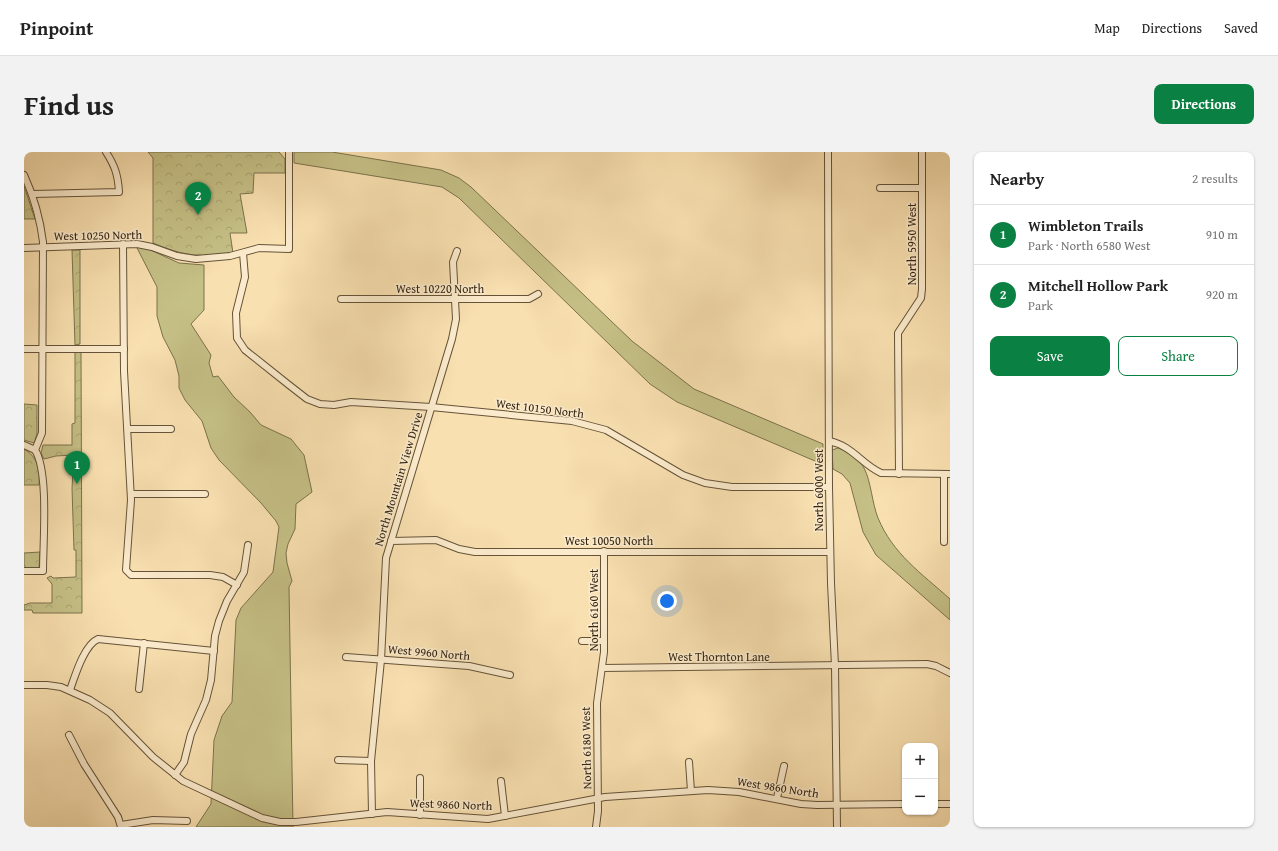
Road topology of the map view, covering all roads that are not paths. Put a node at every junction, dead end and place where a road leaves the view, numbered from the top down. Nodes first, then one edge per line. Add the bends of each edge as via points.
1 (106, 152) edge
2 (828, 152) edge
3 (922, 152) edge
4 (289, 154) edge
5 (24, 175) edge
6 (880, 188) dead end
7 (921, 188) junction
8 (33, 194) junction
9 (123, 244) junction
10 (24, 248) edge
11 (43, 248) junction
12 (457, 250) dead end
13 (244, 253) junction
14 (538, 294) dead end
15 (454, 298) junction
16 (340, 299) dead end
17 (24, 349) edge
18 (42, 349) junction
19 (124, 349) junction
20 (431, 407) junction
21 (128, 429) junction
22 (171, 429) dead end
23 (829, 441) junction
24 (24, 445) edge
25 (35, 450) junction
26 (899, 474) junction
27 (947, 474) edge
28 (828, 487) junction
29 (131, 494) junction
30 (205, 494) dead end
31 (391, 541) junction
32 (944, 542) dead end
33 (248, 546) dead end
34 (604, 551) junction
35 (830, 552) junction
36 (24, 572) edge
37 (237, 585) junction
38 (582, 641) dead end
39 (604, 641) junction
40 (144, 643) junction
41 (214, 651) junction
42 (346, 657) dead end
43 (381, 660) junction
44 (835, 666) junction
45 (602, 668) junction
46 (950, 673) edge
47 (510, 675) dead end
48 (24, 685) edge
49 (139, 689) dead end
50 (70, 690) junction
51 (69, 735) dead end
52 (338, 760) dead end
53 (371, 762) junction
54 (689, 762) dead end
55 (784, 766) dead end
56 (176, 775) junction
57 (420, 778) dead end
58 (501, 781) dead end
59 (691, 791) junction
60 (777, 798) junction
61 (598, 799) junction
62 (902, 804) edge
63 (938, 804) edge
64 (950, 804) edge
65 (837, 805) junction
66 (372, 814) junction
67 (420, 815) junction
68 (505, 816) junction
69 (187, 821) dead end
70 (121, 826) edge
71 (596, 827) edge
72 (837, 827) edge

1 - 8 street via 115,165 119,192
2 - 23 street, North 6000 West
3 - 7 street, North 5950 West
4 - 13 street, West 10250 North via 289,249 259,248
5 - 8 street
6 - 7 street
7 - 26 street, North 5950 West via 922,294 898,333
8 - 11 street
9 - 11 street, West 10250 North
9 - 13 street, West 10250 North via 147,245 190,258 214,258
9 - 19 street
10 - 11 street, West 10250 North
11 - 18 street
12 - 15 street, North Mountain View Drive via 453,262
13 - 20 street, West 10150 North via 245,277 236,313 238,338 245,350 307,399 320,404 351,402
14 - 15 street, West 10220 North via 529,299
15 - 16 street, West 10220 North
15 - 20 street, North Mountain View Drive via 456,319 452,339
17 - 18 street
18 - 19 street
18 - 25 street via 42,433
19 - 21 street
20 - 28 street, West 10150 North via 572,421 606,430 683,475 705,483 732,487
20 - 31 street, North Mountain View Drive
21 - 22 street
21 - 29 street
23 - 26 street via 849,448 871,469 881,473
23 - 28 street, North 6000 West
24 - 25 street
25 - 36 street via 40,457 43,474 43,571
26 - 27 street
27 - 32 street
28 - 35 street, North 6000 West
29 - 30 street
29 - 37 street via 125,566 128,573 210,575 223,577
31 - 34 street, West 10050 North via 432,540 475,552
31 - 43 street, North Mountain View Drive via 386,558
33 - 37 street via 245,568
34 - 35 street, West 10050 North
34 - 39 street, North 6160 West
35 - 44 street, North 6000 West
37 - 41 street via 221,614
38 - 39 street
39 - 45 street, North 6160 West
40 - 41 street
40 - 49 street
40 - 50 street via 103,638 96,640 82,660
41 - 56 street via 208,694 184,762
42 - 43 street, West 9960 North
43 - 47 street, West 9960 North via 469,666
43 - 53 street, North Mountain View Drive
44 - 45 street, West Thornton Lane
44 - 46 street via 928,664
44 - 65 street, North 6000 West
45 - 61 street, North 6180 West via 596,703
48 - 50 street, West 9860 North via 52,685
50 - 56 street, West 9860 North via 110,713 153,757
51 - 70 street
52 - 53 street
53 - 66 street, North Mountain View Drive
54 - 59 street
55 - 60 street
56 - 66 street, West 9860 North via 197,789 262,818 280,822
57 - 67 street
58 - 68 street
59 - 60 street, West 9860 North via 724,790
59 - 61 street, West 9860 North
60 - 65 street, West 9860 North via 800,804
61 - 68 street, West 9860 North
61 - 71 street, North 6180 West
62 - 65 street, West 9860 North
63 - 64 street
65 - 72 street, North 6000 West
66 - 67 street, West 9860 North via 387,812
67 - 68 street, West 9860 North via 488,819
69 - 70 street via 154,820

